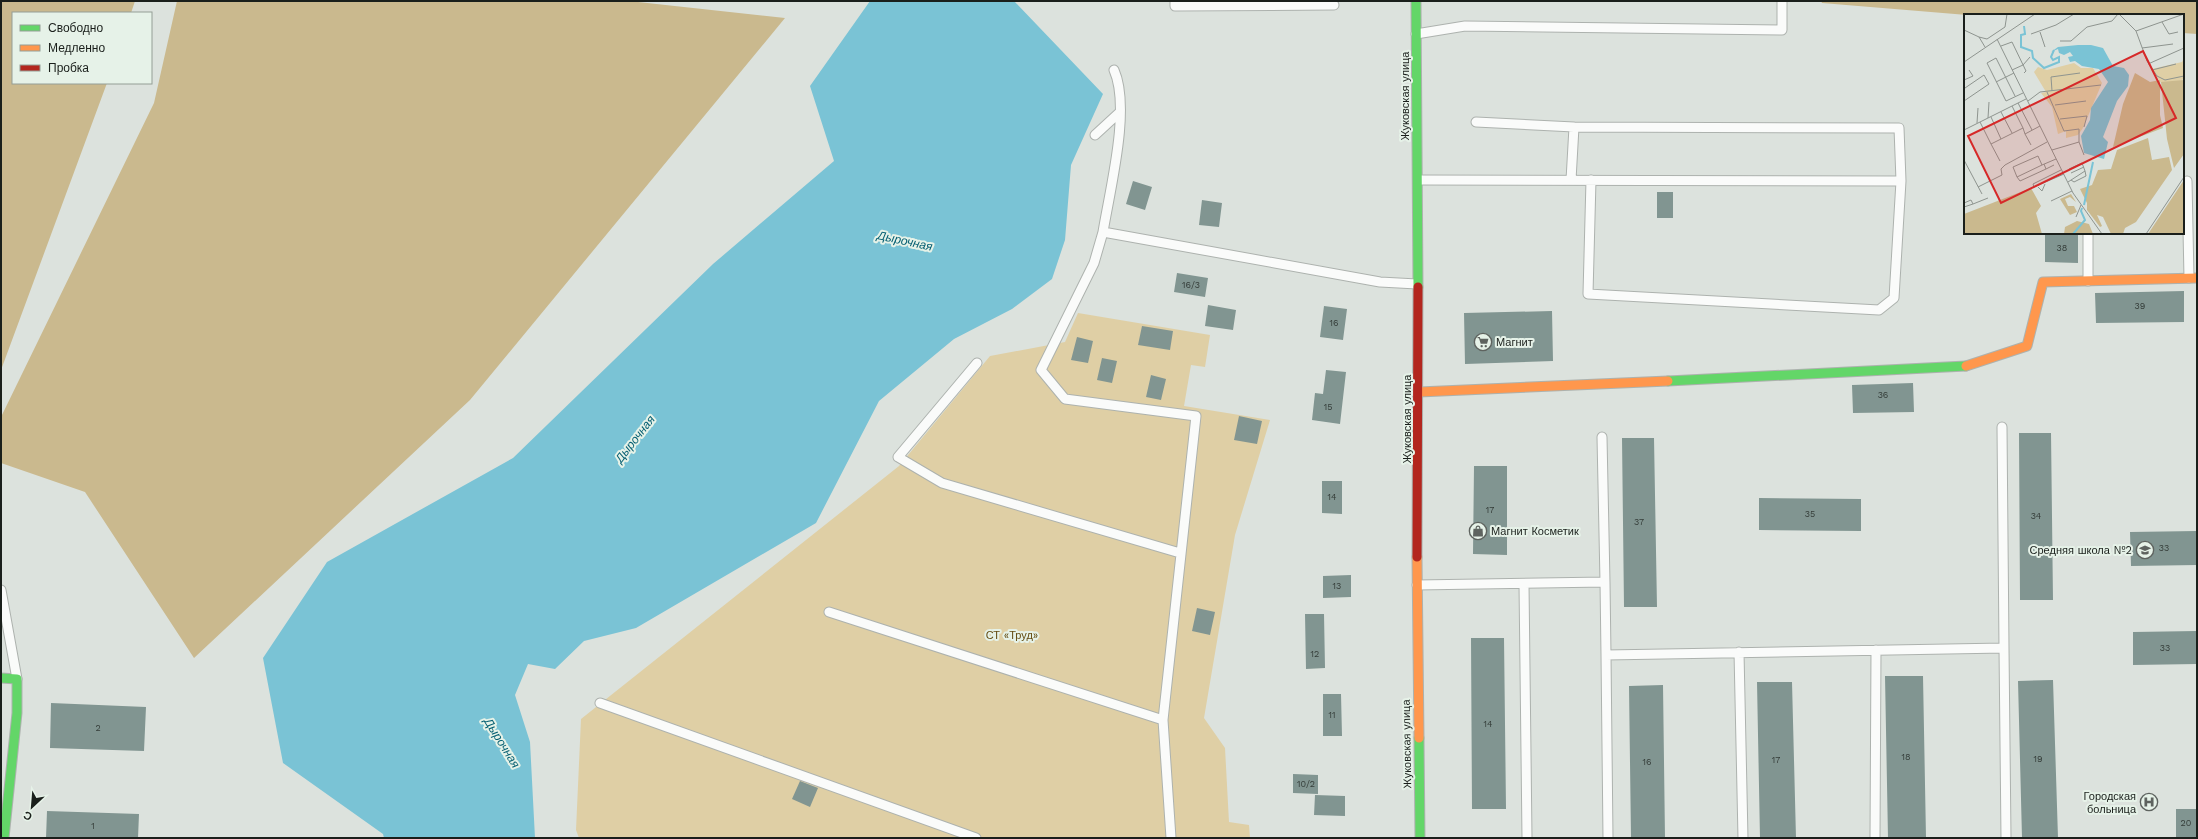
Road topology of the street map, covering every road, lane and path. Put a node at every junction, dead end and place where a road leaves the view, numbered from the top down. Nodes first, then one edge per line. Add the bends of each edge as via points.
1 (1175, 1) edge
2 (1416, 1) edge
3 (1782, 1) edge
4 (1334, 5) dead end
5 (1416, 34) junction
6 (1114, 70) dead end
7 (1120, 112) junction
8 (1476, 122) dead end
9 (1574, 127) junction
10 (1095, 135) dead end
11 (1418, 180) junction
12 (1571, 180) junction
13 (1592, 180) junction
14 (2187, 181) dead end
15 (1901, 182) junction
16 (1103, 232) junction
17 (2088, 234) edge
18 (2193, 278) edge
19 (2088, 281) junction
20 (1417, 284) junction
21 (977, 363) dead end
22 (1419, 392) junction
23 (2002, 428) dead end
24 (1602, 437) dead end
25 (1180, 553) junction
26 (1605, 582) junction
27 (1524, 584) junction
28 (1417, 585) junction
29 (1, 596) edge
30 (829, 612) dead end
31 (2004, 648) junction
32 (1876, 650) junction
33 (1739, 652) junction
34 (1606, 655) junction
35 (1, 678) edge
36 (17, 679) junction
37 (600, 703) dead end
38 (1162, 720) junction
39 (4, 838) edge
40 (976, 838) edge
41 (1171, 838) edge
42 (1420, 838) edge
43 (1527, 838) edge
44 (1608, 838) edge
45 (1743, 838) edge
46 (1875, 838) edge
47 (2006, 838) edge

1 - 4 lane via 1175,6
2 - 5 street, Жуковская улица
3 - 5 lane via 1782,30 1465,26
5 - 11 street, Жуковская улица
6 - 7 lane via 1119,82
7 - 10 lane
7 - 16 lane
8 - 9 lane
9 - 12 lane
9 - 15 lane via 1899,128
11 - 12 lane
11 - 20 street, Жуковская улица
12 - 13 lane
13 - 15 lane
13 - 15 lane via 1588,294 1879,310 1894,298
14 - 18 lane
16 - 20 lane via 1380,282
16 - 25 lane via 1094,263 1041,370 1065,398 1196,416
17 - 19 lane
18 - 19 street
19 - 22 street via 2043,282 2027,346 1961,368
20 - 22 street, Жуковская улица
21 - 25 lane via 898,457 942,483
22 - 28 street, Жуковская улица
23 - 31 lane
24 - 26 lane
25 - 38 lane
26 - 27 lane
26 - 34 lane
27 - 28 lane
27 - 43 lane
28 - 42 street, Жуковская улица
29 - 36 lane
30 - 38 lane
31 - 32 lane
31 - 47 lane
32 - 33 lane
32 - 46 lane
33 - 34 lane
33 - 45 lane
34 - 44 lane
35 - 36 street
36 - 39 street via 17,713
37 - 40 lane
38 - 41 lane

